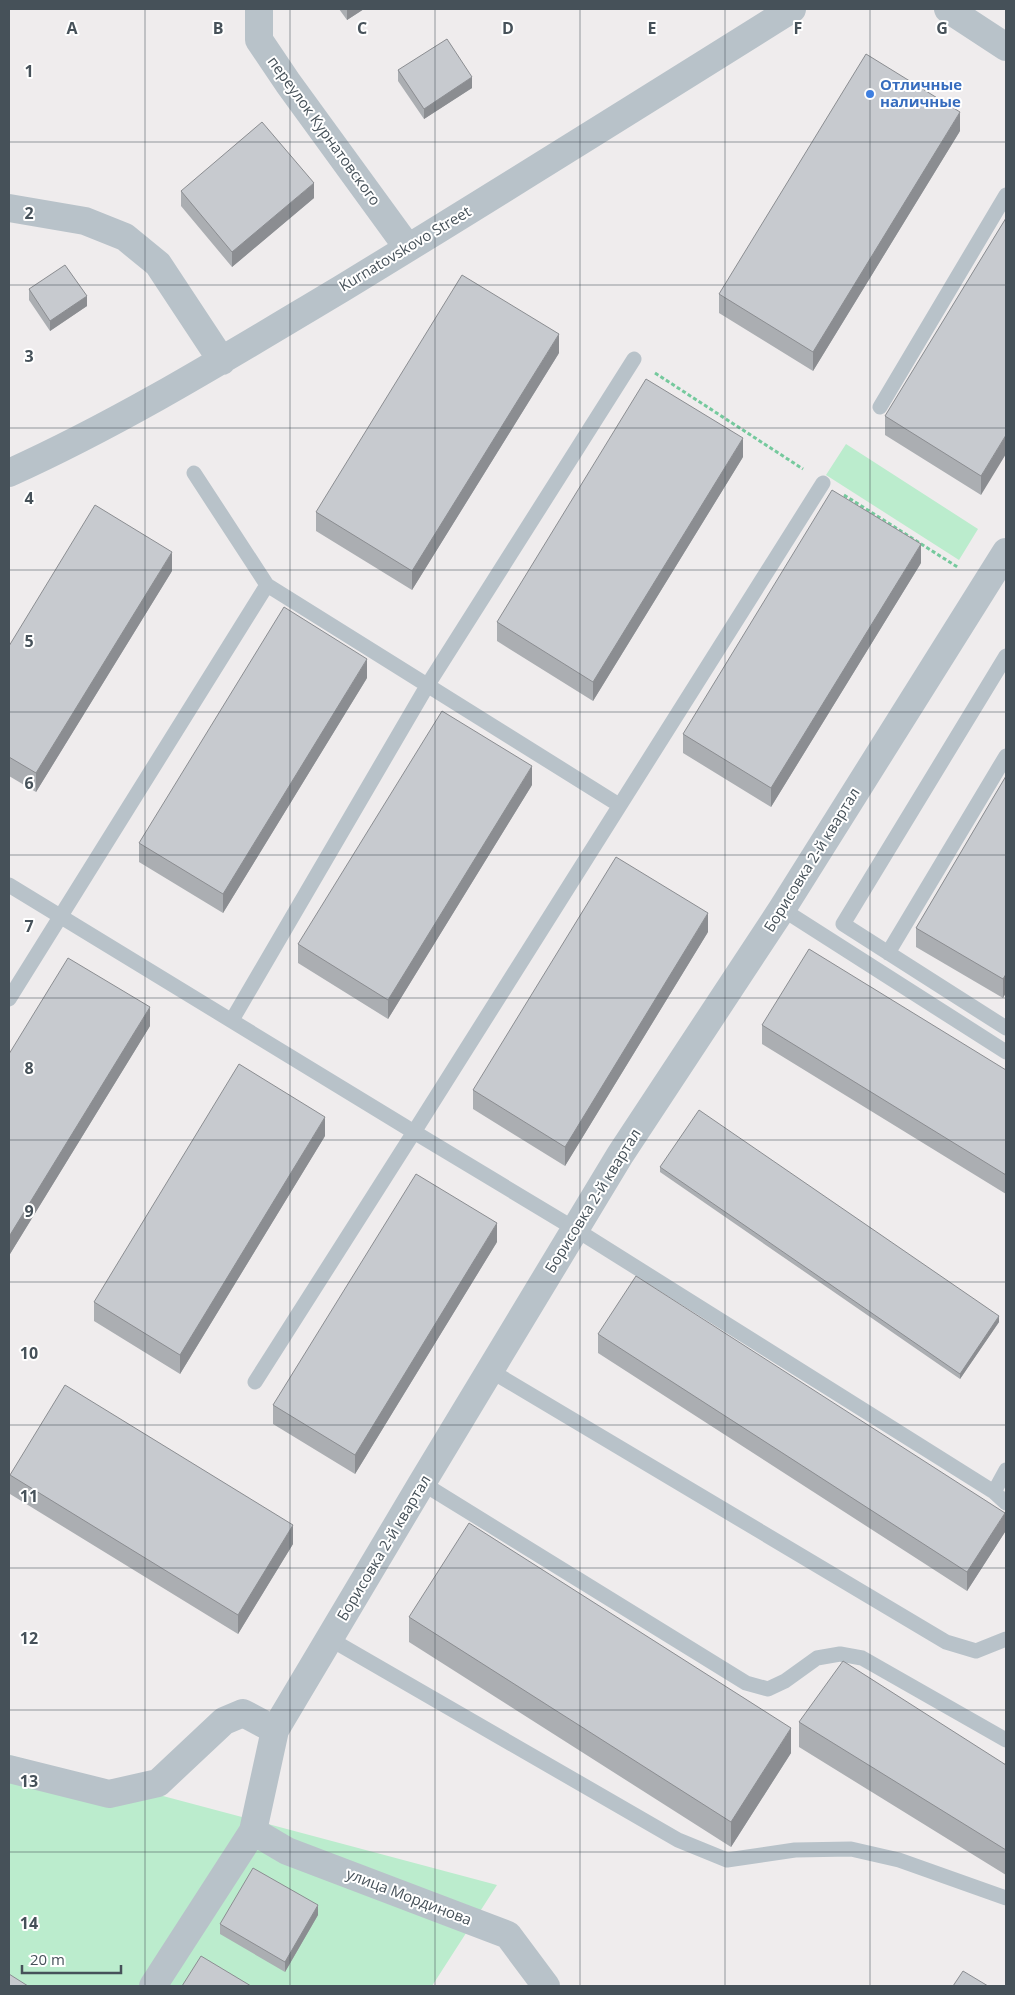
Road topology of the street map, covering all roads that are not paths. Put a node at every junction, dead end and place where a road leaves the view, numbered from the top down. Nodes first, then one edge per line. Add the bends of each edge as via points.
1 (259, 9) edge
2 (792, 9) edge
3 (948, 9) edge
4 (1006, 47) edge
5 (1006, 195) edge
6 (9, 208) edge
7 (408, 248) junction
8 (634, 358) dead end
9 (222, 361) junction
10 (880, 407) dead end
11 (9, 473) edge
12 (194, 474) dead end
13 (823, 483) dead end
14 (1006, 552) edge
15 (267, 585) junction
16 (1006, 656) edge
17 (427, 686) junction
18 (1006, 756) edge
19 (619, 805) junction
20 (9, 886) edge
21 (782, 908) junction
22 (60, 917) junction
23 (888, 952) junction
24 (9, 999) edge
25 (232, 1020) junction
26 (1006, 1028) edge
27 (1006, 1052) edge
28 (414, 1132) junction
29 (575, 1229) junction
30 (491, 1371) junction
31 (255, 1382) dead end
32 (1006, 1470) edge
33 (422, 1482) junction
34 (994, 1492) junction
35 (1006, 1503) edge
36 (330, 1639) junction
37 (1006, 1639) edge
38 (275, 1730) junction
39 (1006, 1740) edge
40 (9, 1769) edge
41 (253, 1831) junction
42 (1006, 1898) edge
43 (153, 1986) edge
44 (546, 1986) edge

1 - 7 street, переулок Курнатовского via 259,40
2 - 7 street, Kurnatovskovo Street
3 - 4 street
5 - 10 lane
6 - 9 street via 85,221 124,237 158,264
7 - 9 street, Kurnatovskovo Street
8 - 17 lane
9 - 11 street, Kurnatovskovo Street via 66,447
12 - 15 lane
13 - 19 lane
14 - 21 street, Борисовка 2-й квартал
15 - 17 lane
15 - 22 lane
16 - 23 lane via 843,924
17 - 19 lane
17 - 25 lane
18 - 23 lane
19 - 28 lane
20 - 22 lane
21 - 27 lane
21 - 29 street, Борисовка 2-й квартал
22 - 24 lane
22 - 25 lane
23 - 26 lane
25 - 28 lane
28 - 29 lane
28 - 31 lane
29 - 30 street, Борисовка 2-й квартал
29 - 34 lane
30 - 33 street, Борисовка 2-й квартал
30 - 37 lane via 946,1642 976,1651
32 - 34 lane
33 - 36 street, Борисовка 2-й квартал
33 - 39 lane via 746,1683 768,1688 817,1658 840,1654 862,1658
34 - 35 lane
36 - 38 street, Борисовка 2-й квартал
36 - 42 lane via 678,1840 727,1860 795,1850 851,1849 899,1860
38 - 40 street via 243,1713 224,1721 158,1783 109,1794
38 - 41 street, Борисовка 2-й квартал
41 - 43 street, Борисовка 2-й квартал
41 - 44 street, улица Мординова via 287,1851 508,1935

